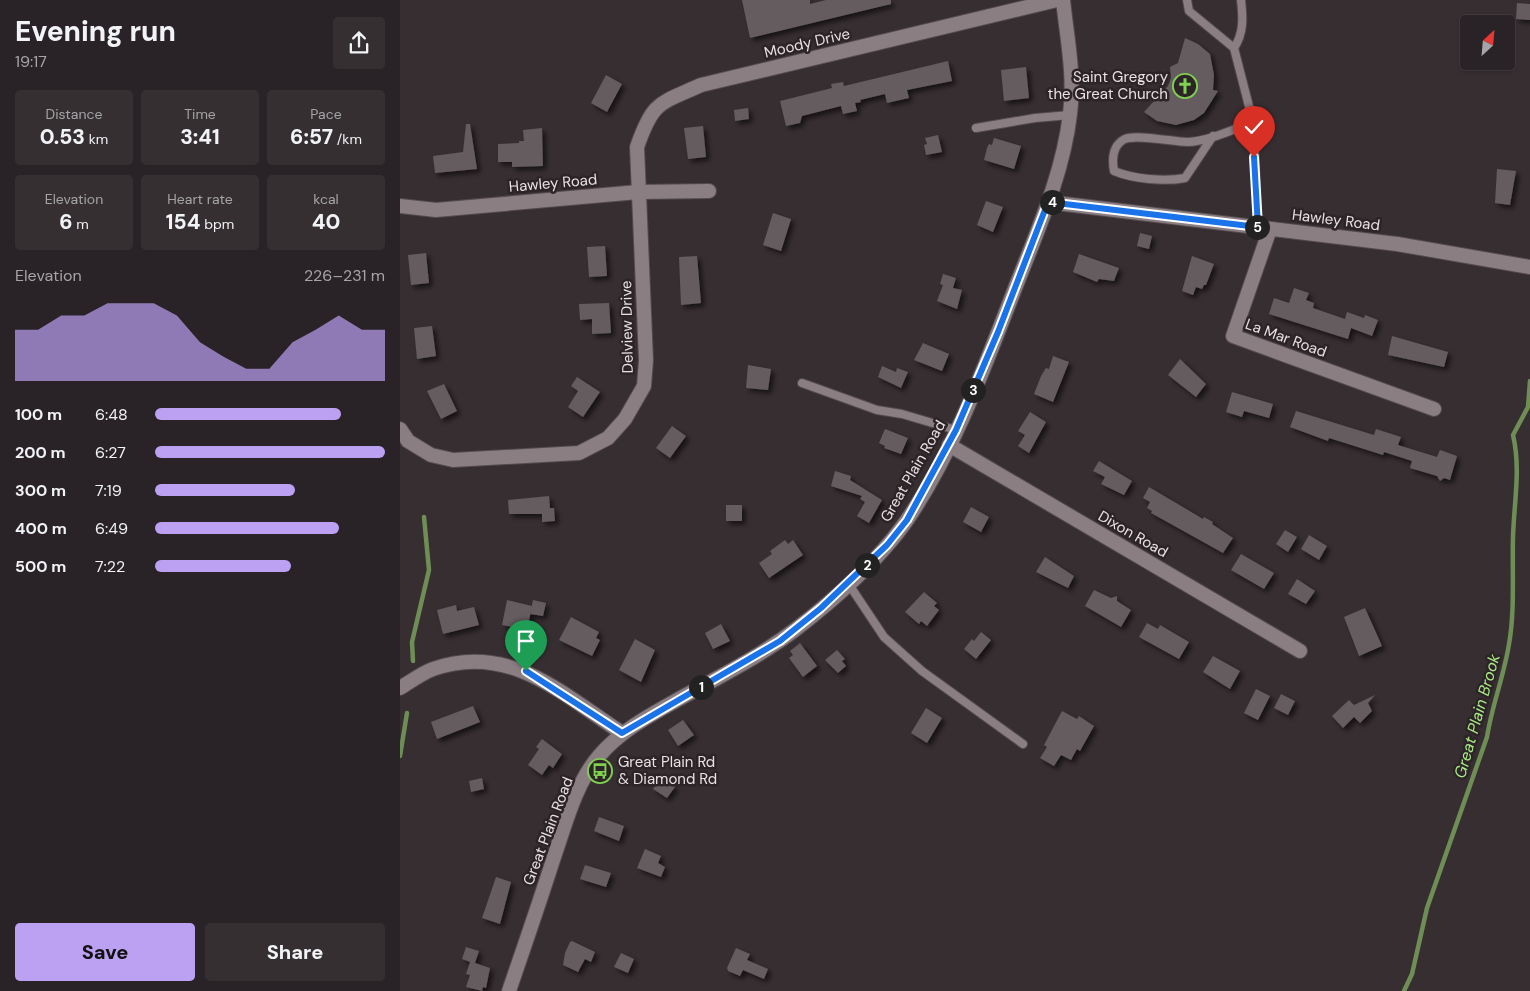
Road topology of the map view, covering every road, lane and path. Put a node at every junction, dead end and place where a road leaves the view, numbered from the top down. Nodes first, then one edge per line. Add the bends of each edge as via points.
1 (1057, 0) edge
2 (1063, 0) edge
3 (1187, 0) edge
4 (1241, 0) edge
5 (1234, 48) junction
6 (1070, 115) junction
7 (1253, 122) junction
8 (976, 128) dead end
9 (1213, 136) junction
10 (709, 191) dead end
11 (638, 192) junction
12 (1048, 202) junction
13 (400, 206) edge
14 (1264, 228) junction
15 (1530, 267) edge
16 (802, 383) dead end
17 (1434, 409) dead end
18 (400, 429) edge
19 (956, 430) junction
20 (949, 445) junction
21 (848, 583) junction
22 (1300, 652) dead end
23 (400, 688) edge
24 (622, 733) junction
25 (1024, 744) dead end
26 (509, 991) edge

1 - 11 street, Moody Drive via 701,85 661,103 647,118 637,147
2 - 6 street, Great Plain Road via 1071,68
3 - 5 lane via 1188,11
4 - 5 lane via 1241,38
5 - 7 lane
6 - 8 lane
6 - 12 street, Great Plain Road
7 - 9 lane
7 - 14 lane
9 - 9 lane via 1190,142 1135,137 1123,140 1111,158 1114,171 1144,177 1185,178
10 - 11 street, Hawley Road
11 - 13 street, Hawley Road via 436,210
11 - 18 street, Delview Drive via 646,360 644,386 626,419 608,438 579,453 453,460 431,455 408,441
12 - 14 street, Hawley Road
12 - 19 street, Great Plain Road
14 - 15 street, Hawley Road via 1397,244
14 - 17 street, La Mar Road via 1233,336
16 - 19 lane via 877,410
19 - 20 street, Great Plain Road
20 - 21 street, Great Plain Road via 907,520
20 - 22 street, Dixon Road
21 - 24 street, Great Plain Road via 780,641
21 - 25 lane via 884,637 922,671
23 - 24 street via 432,669 470,660 502,663 526,671
24 - 26 street, Great Plain Road via 598,757 580,788

